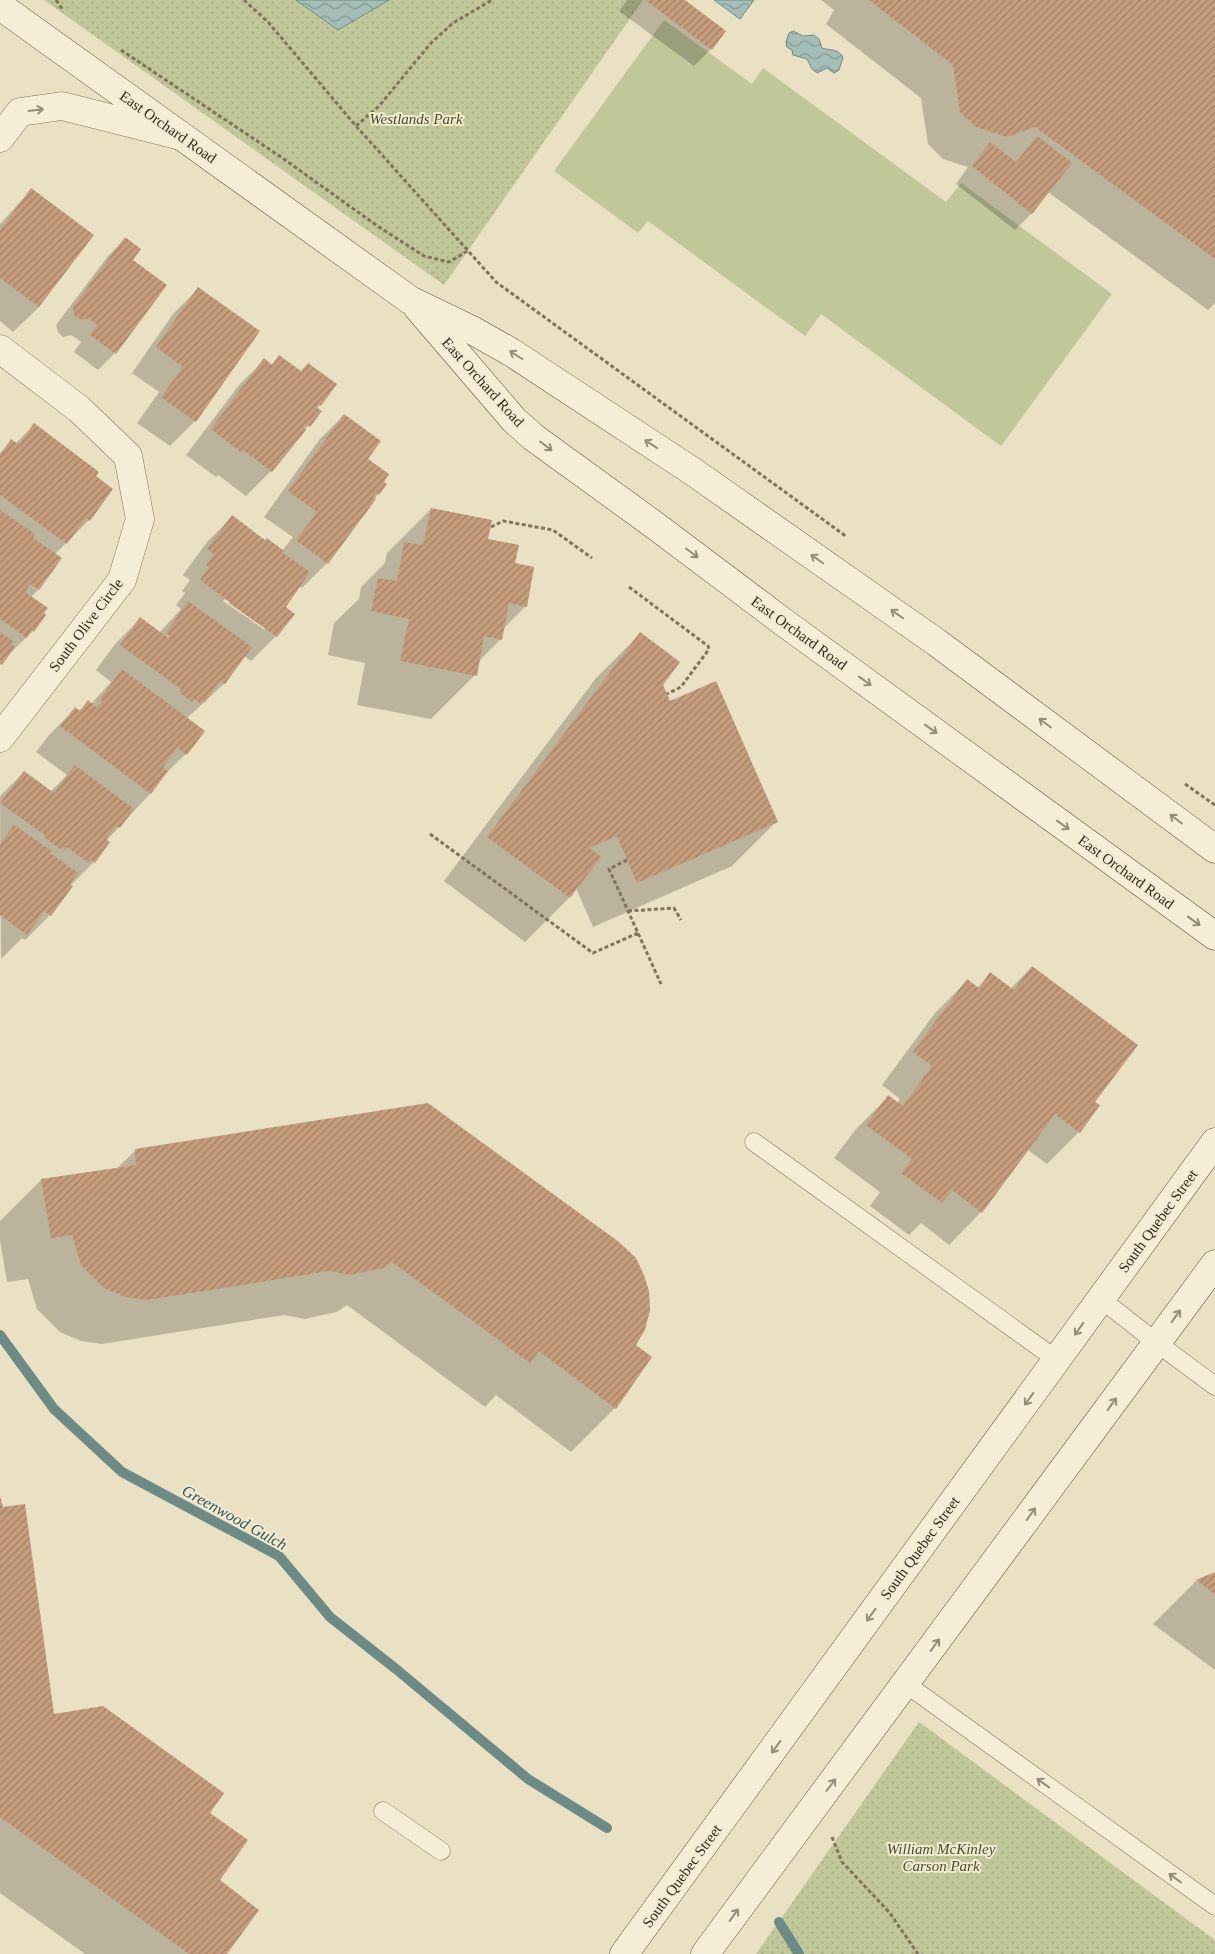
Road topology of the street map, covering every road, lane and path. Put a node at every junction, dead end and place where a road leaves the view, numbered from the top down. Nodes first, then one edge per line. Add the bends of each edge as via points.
1 (56, 0) edge
2 (244, 0) edge
3 (492, 0) edge
4 (0, 6) edge
5 (66, 14) dead end
6 (116, 47) dead end
7 (356, 126) junction
8 (181, 136) junction
9 (0, 138) edge
10 (469, 250) junction
11 (410, 300) junction
12 (0, 349) edge
13 (491, 527) dead end
14 (852, 540) dead end
15 (592, 558) dead end
16 (630, 587) dead end
17 (667, 694) dead end
18 (0, 738) edge
19 (1183, 782) dead end
20 (1215, 805) edge
21 (430, 834) dead end
22 (1215, 848) edge
23 (627, 860) dead end
24 (628, 911) junction
25 (681, 920) dead end
26 (638, 933) junction
27 (1215, 936) edge
28 (661, 984) dead end
29 (754, 1142) dead end
30 (1215, 1142) edge
31 (1215, 1264) edge
32 (1101, 1299) junction
33 (1156, 1343) junction
34 (1057, 1360) junction
35 (1215, 1386) edge
36 (906, 1684) junction
37 (383, 1811) dead end
38 (808, 1815) junction
39 (441, 1851) dead end
40 (1215, 1906) edge
41 (624, 1954) edge
42 (705, 1954) edge
43 (918, 1954) edge

1 - 5 path
2 - 7 path via 268,22
3 - 7 path via 453,23 431,43 378,106
4 - 8 main road, East Orchard Road
6 - 10 path via 424,256 449,262
7 - 10 path
9 -> 8 main road via 20,112 62,106
8 - 11 main road, East Orchard Road
10 - 14 path via 496,282
22 -> 11 main road, East Orchard Road via 936,642 692,471 511,352
11 -> 27 main road, East Orchard Road via 514,420 533,437
12 - 18 main road, South Olive Circle via 79,409 128,456 140,519 122,580
13 - 15 path via 503,520 553,530
16 - 17 path via 708,646 709,650 681,687
19 - 20 path
21 - 26 path via 593,953
23 - 24 path via 609,869
24 - 25 path via 674,908
24 - 26 path
26 - 28 path
29 - 34 lane
30 - 32 main road, South Quebec Street
33 -> 31 main road
32 - 33 lane
32 -> 34 main road, South Quebec Street
33 - 35 lane
36 -> 33 main road
34 -> 41 main road, South Quebec Street
38 -> 36 main road
40 -> 36 lane
37 - 39 lane
42 -> 38 main road
38 - 43 path via 828,1829 842,1862 889,1912

